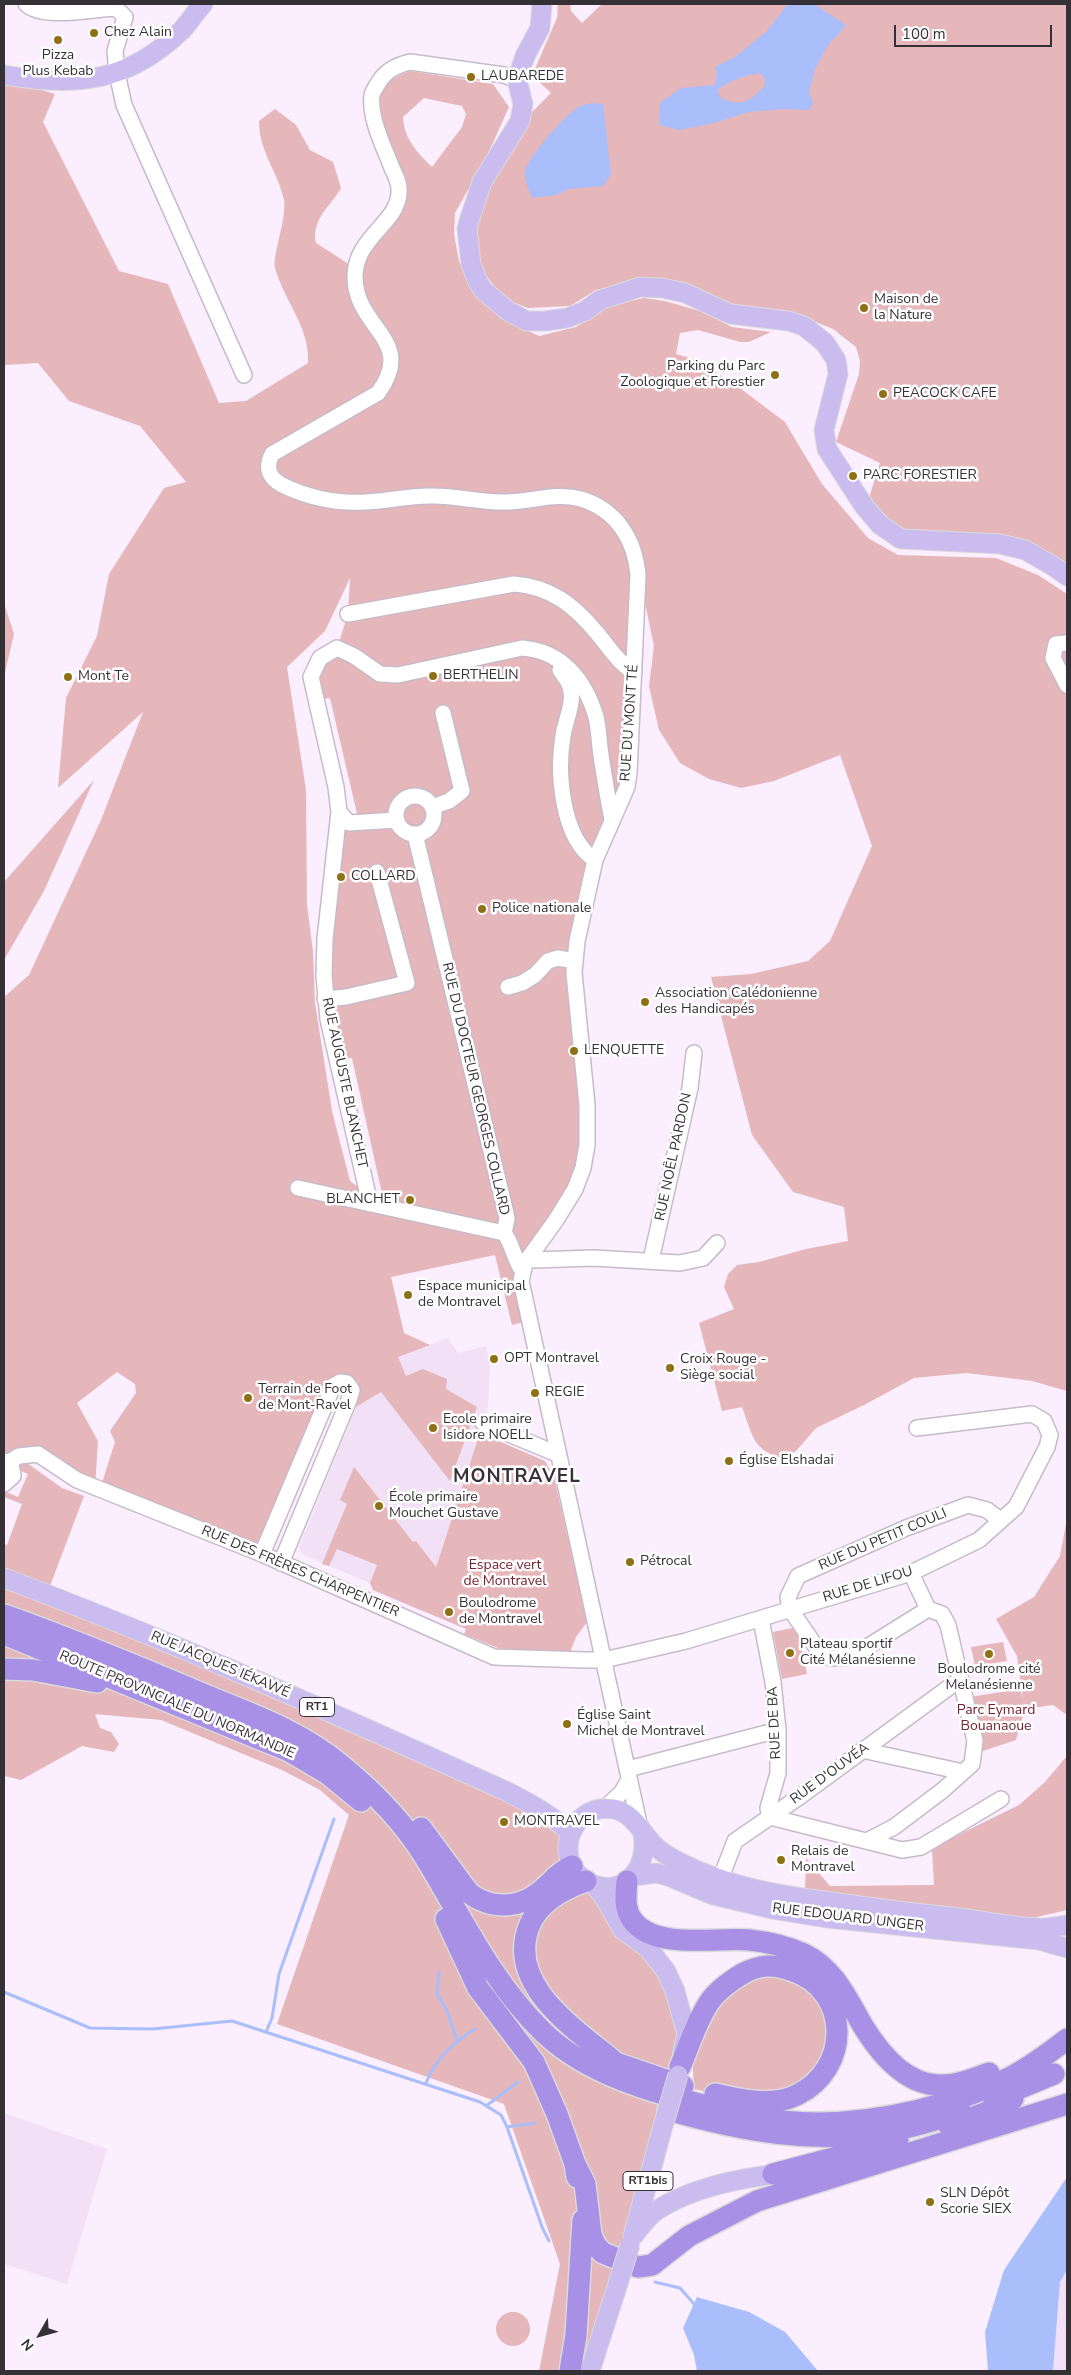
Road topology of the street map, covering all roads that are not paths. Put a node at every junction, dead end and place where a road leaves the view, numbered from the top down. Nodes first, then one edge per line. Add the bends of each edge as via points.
1 (26, 4) edge
2 (203, 4) edge
3 (542, 4) edge
4 (87, 6) edge
5 (117, 73) junction
6 (4, 75) edge
7 (517, 80) junction
8 (244, 376) dead end
9 (1067, 576) edge
10 (348, 614) dead end
11 (1067, 643) edge
12 (550, 654) junction
13 (634, 672) junction
14 (1067, 686) edge
15 (443, 713) dead end
16 (432, 807) junction
17 (339, 812) junction
18 (397, 820) junction
19 (612, 820) junction
20 (415, 834) junction
21 (595, 860) junction
22 (377, 872) dead end
23 (575, 961) junction
24 (508, 987) dead end
25 (325, 999) junction
26 (694, 1054) dead end
27 (298, 1188) dead end
28 (370, 1204) junction
29 (504, 1233) junction
30 (717, 1243) dead end
31 (651, 1260) junction
32 (526, 1263) junction
33 (483, 1423) dead end
34 (917, 1428) dead end
35 (557, 1454) junction
36 (6, 1462) edge
37 (4, 1484) edge
38 (1000, 1520) junction
39 (262, 1554) junction
40 (281, 1563) junction
41 (911, 1573) junction
42 (4, 1578) edge
43 (790, 1608) junction
44 (928, 1609) junction
45 (4, 1615) edge
46 (761, 1620) junction
47 (4, 1634) edge
48 (604, 1660) junction
49 (4, 1669) edge
50 (959, 1680) junction
51 (187, 1708) junction
52 (778, 1730) junction
53 (862, 1750) junction
54 (338, 1763) junction
55 (962, 1772) junction
56 (628, 1775) junction
57 (1001, 1799) dead end
58 (605, 1808) junction
59 (541, 1809) junction
60 (584, 1815) junction
61 (770, 1816) junction
62 (642, 1831) junction
63 (570, 1833) junction
64 (867, 1841) junction
65 (584, 1877) junction
66 (630, 1878) junction
67 (438, 1880) junction
68 (720, 1880) junction
69 (446, 1919) junction
70 (1067, 1925) edge
71 (1067, 1948) edge
72 (863, 2026) junction
73 (1067, 2031) edge
74 (687, 2034) junction
75 (1067, 2039) edge
76 (616, 2063) junction
77 (1061, 2069) edge
78 (679, 2071) junction
79 (1067, 2104) edge
80 (900, 2155) junction
81 (575, 2164) junction
82 (773, 2174) junction
83 (632, 2240) junction
84 (570, 2371) edge
85 (590, 2371) edge

1 - 4 street via 37,12 50,13
2 - 5 main road via 164,46 142,62
3 - 7 main road via 540,28
4 - 5 street via 116,8 125,17 115,51
5 - 6 main road via 89,80 66,81
5 - 8 street via 124,105
7 - 9 main road via 523,104 520,121 482,182 467,229 474,273 492,299 526,321 545,321 567,318 620,292 640,287 662,288 685,294 730,314 804,326 825,343 836,360 838,374 824,430 826,449 880,525 902,539 1000,544 1025,550
7 - 13 street, RUE DU MONT TÉ via 504,75 410,62 396,66 380,79 372,94 374,117 400,194 396,206 359,254 355,278 364,310 392,352 388,380 378,393 272,454 268,471 275,481 296,492 325,500 344,502 433,496 507,502 558,497 580,499 597,506 623,528 636,555
10 - 13 street via 514,584 532,586 567,603
11 - 14 street via 1056,644 1053,658
12 - 17 street, RUE AUGUSTE BLANCHET via 522,648 398,675 380,674 337,648 320,658 311,677
12 - 19 street via 577,678 589,698 596,718
12 - 21 street via 570,686 572,700 560,753 569,823 585,852
13 - 19 street, RUE DU MONT TÉ via 629,774 627,787
15 - 16 street via 462,792
16 - 18 street via 424,798 412,796 401,802
16 - 20 street via 434,820 431,825
17 - 18 street via 349,822
17 - 25 street, RUE AUGUSTE BLANCHET via 325,939
18 - 20 street via 404,830
19 - 21 street, RUE DU MONT TÉ
20 - 29 street, RUE DU DOCTEUR GEORGES COLLARD via 505,1209
21 - 23 street, RUE DU MONT TÉ
22 - 25 street via 407,983
23 - 24 street via 558,958 548,961 535,975
23 - 32 street, RUE DU MONT TÉ via 587,1105 587,1145 575,1189
25 - 28 street, RUE AUGUSTE BLANCHET
26 - 31 street, RUE NOËL PARDON via 690,1088
27 - 28 street
28 - 29 street
29 - 32 street, RUE DU DOCTEUR GEORGES COLLARD via 515,1259
30 - 31 street via 703,1258 680,1263
31 - 32 street via 593,1258
32 - 35 street, RUE DU DOCTEUR GEORGES COLLARD via 520,1281
33 - 35 street
34 - 38 street, RUE DE LIFOU via 1032,1414 1044,1421 1050,1435 1047,1448 1016,1507
35 - 48 street, RUE DU DOCTEUR GEORGES COLLARD
36 - 37 street, RUE DES FRÈRES CHARPENTIER via 13,1476
36 - 39 street, RUE DES FRÈRES CHARPENTIER via 19,1456 38,1454 77,1480
38 - 41 street, RUE DE LIFOU via 979,1540
38 - 43 street, RUE DU PETIT COULI via 987,1510 968,1505 906,1528 798,1576 788,1597
39 - 40 street, RUE DES FRÈRES CHARPENTIER
39 - 40 street via 333,1386 347,1383 352,1390 349,1400
40 - 48 street, RUE DES FRÈRES CHARPENTIER via 494,1657
41 - 43 street, RUE DE LIFOU
41 - 44 street
42 - 59 main road, RUE JACQUES IÉKAWÉ / RT1 via 287,1693
43 - 44 street via 821,1654 831,1658 851,1657
43 - 46 street, RUE DE LIFOU
44 - 50 street via 942,1614 948,1625
45 - 54 highway, ROUTE PROVINCIALE DU NORMANDIE via 182,1685 308,1741
46 - 48 street, RUE DE LIFOU
46 - 52 street, RUE DE BA via 774,1682
47 - 51 highway, ROUTE PROVINCIALE DU NORMANDIE
48 - 56 street, RUE DU DOCTEUR GEORGES COLLARD
49 - 51 highway via 64,1674
50 - 53 street, RUE D'OUVÉA
50 - 55 street via 975,1741 972,1764
51 - 69 highway, ROUTE PROVINCIALE DU NORMANDIE via 289,1751 357,1796 407,1854
52 - 56 street
52 - 61 street, RUE DE BA via 778,1773 768,1808
53 - 55 street
53 - 61 street, RUE D'OUVÉA
54 - 65 highway via 385,1790 396,1800 469,1892 484,1902 495,1905 519,1903 539,1893 556,1874
54 - 67 highway via 389,1808
55 - 64 street via 894,1827
56 - 58 street via 618,1796
56 - 62 street, RUE DU DOCTEUR GEORGES COLLARD
57 - 64 street via 921,1847 902,1850
58 - 60 main road
58 - 62 main road via 625,1813
59 - 60 main road, RUE JACQUES IÉKAWÉ / RT1
59 - 63 main road, RUE JACQUES IÉKAWÉ / RT1
60 - 63 main road
61 - 64 street
61 - 68 street, RUE D'OUVÉA via 734,1841
62 - 66 main road via 644,1858
62 - 68 main road, RUE EDOUARD UNGER via 671,1859
63 - 65 main road via 567,1848
65 - 66 main road via 605,1887
65 - 74 main road via 603,1895 623,1930 648,1948 666,1971 676,1991
65 - 76 highway via 553,1896 532,1919 526,1934 525,1964 547,2002
66 - 71 main road, RUE EDOUARD UNGER via 656,1873 713,1895 772,1909 827,1918 1040,1940
66 - 72 highway via 627,1910 644,1930 673,1940 773,1943 809,1956 840,1986
67 - 75 highway via 486,1961 544,2033 570,2054 607,2074 640,2088 695,2103 752,2117 817,2123 873,2118 968,2096 1010,2077
67 - 76 highway via 540,2015 561,2034 594,2055
68 - 70 main road, RUE EDOUARD UNGER via 777,1895 886,1910 1041,1928
69 - 77 highway, ROUTE PROVINCIALE DU NORMANDIE via 500,2001 530,2035 562,2061 629,2099 711,2122 808,2138 891,2131 972,2108
69 - 81 highway via 478,1988 534,2062
72 - 73 highway via 895,2067 909,2076 937,2085 967,2081 1002,2068
72 - 74 highway via 835,1992 809,1968 795,1959 767,1955 744,1960 725,1970 712,1982 702,1996
74 - 78 main road, RT1bis
76 - 78 highway via 694,2089 737,2099 775,2101 796,2096 816,2084 834,2051 838,2031 830,2000 816,1983 793,1970 771,1965 750,1970 730,1982 708,2003
77 - 82 highway via 987,2112 899,2141
78 - 83 main road, RT1bis, bridge
79 - 80 highway
80 - 81 highway via 757,2201 689,2236 652,2265 638,2267 603,2253 596,2246 591,2235 585,2184
80 - 82 main road
81 - 84 highway via 583,2241
82 - 83 main road via 682,2197 656,2211
83 - 85 main road, RT1bis, bridge

